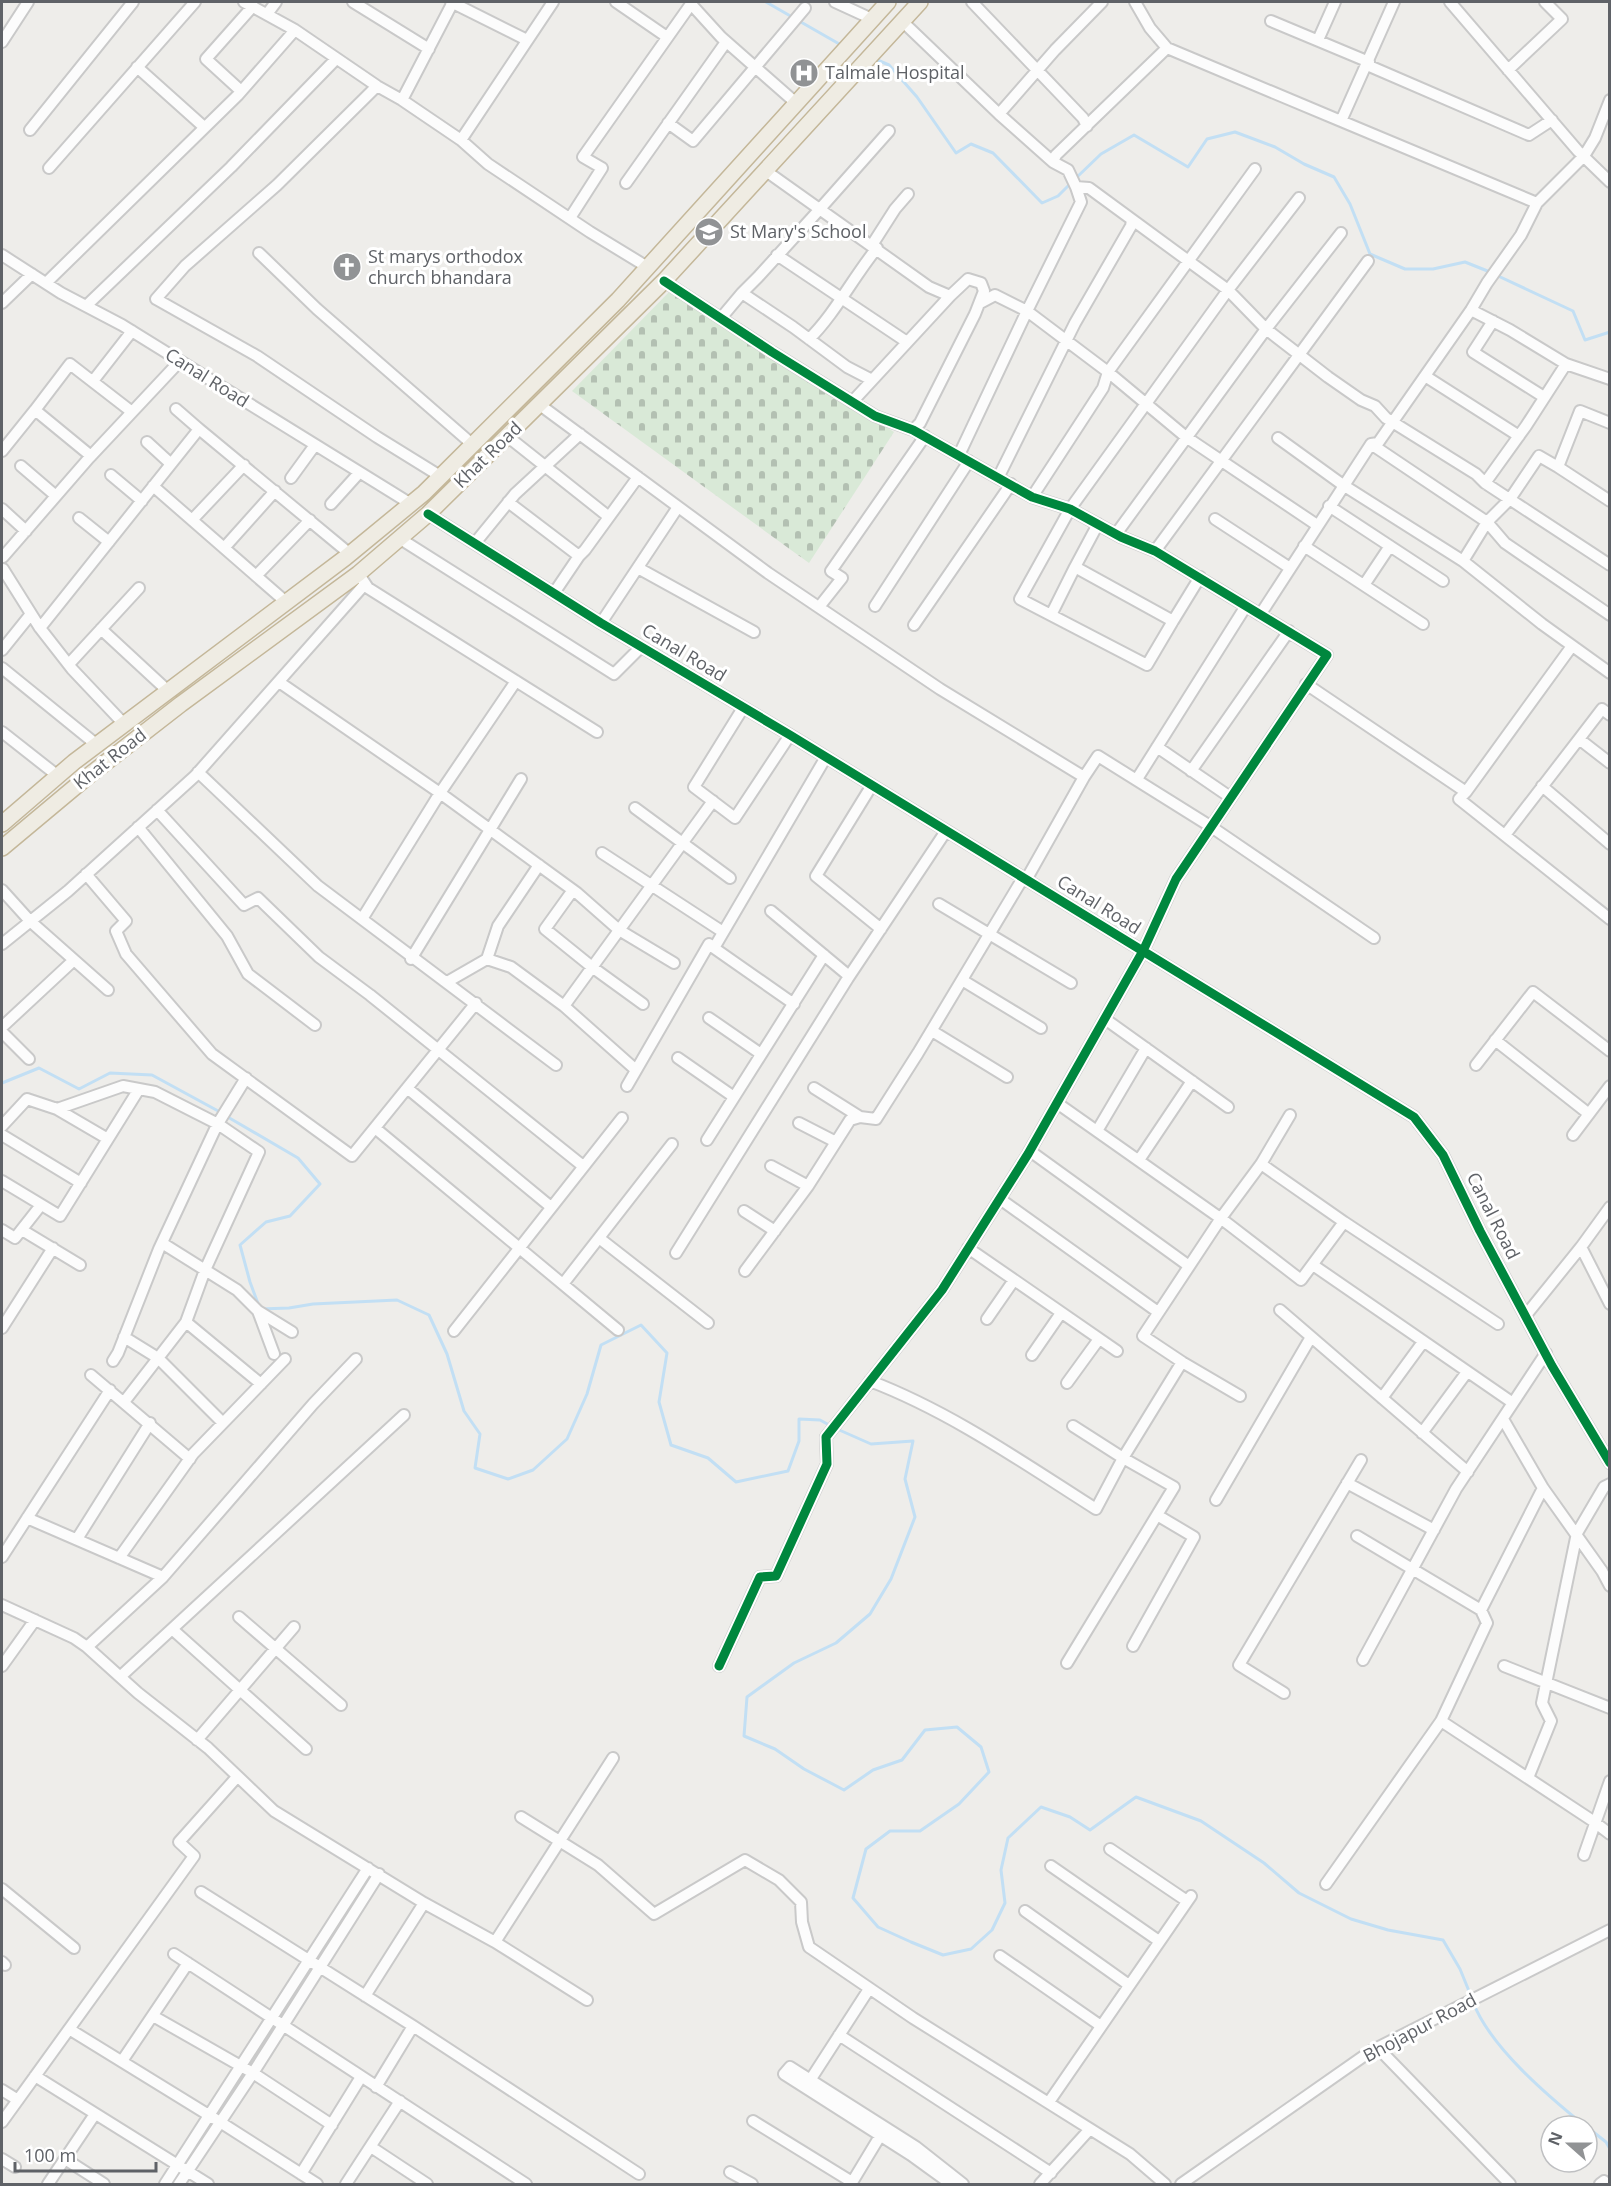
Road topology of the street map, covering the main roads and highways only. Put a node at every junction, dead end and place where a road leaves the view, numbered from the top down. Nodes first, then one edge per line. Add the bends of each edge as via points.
1 (888, 2) edge
2 (920, 2) edge
3 (648, 268) junction
4 (664, 280) junction
5 (411, 504) junction
6 (428, 514) junction
7 (124, 724) junction
8 (136, 739) junction
9 (2, 824) edge
10 (2, 847) edge

1 - 3 highway, Khat Road
2 - 4 highway, Khat Road
3 - 4 highway
3 - 5 highway, Khat Road
4 - 6 highway, Khat Road
5 - 6 highway
5 - 7 highway, Khat Road
6 - 8 highway, Khat Road via 361,579
7 - 8 highway
7 - 9 highway, Khat Road
8 - 10 highway, Khat Road

